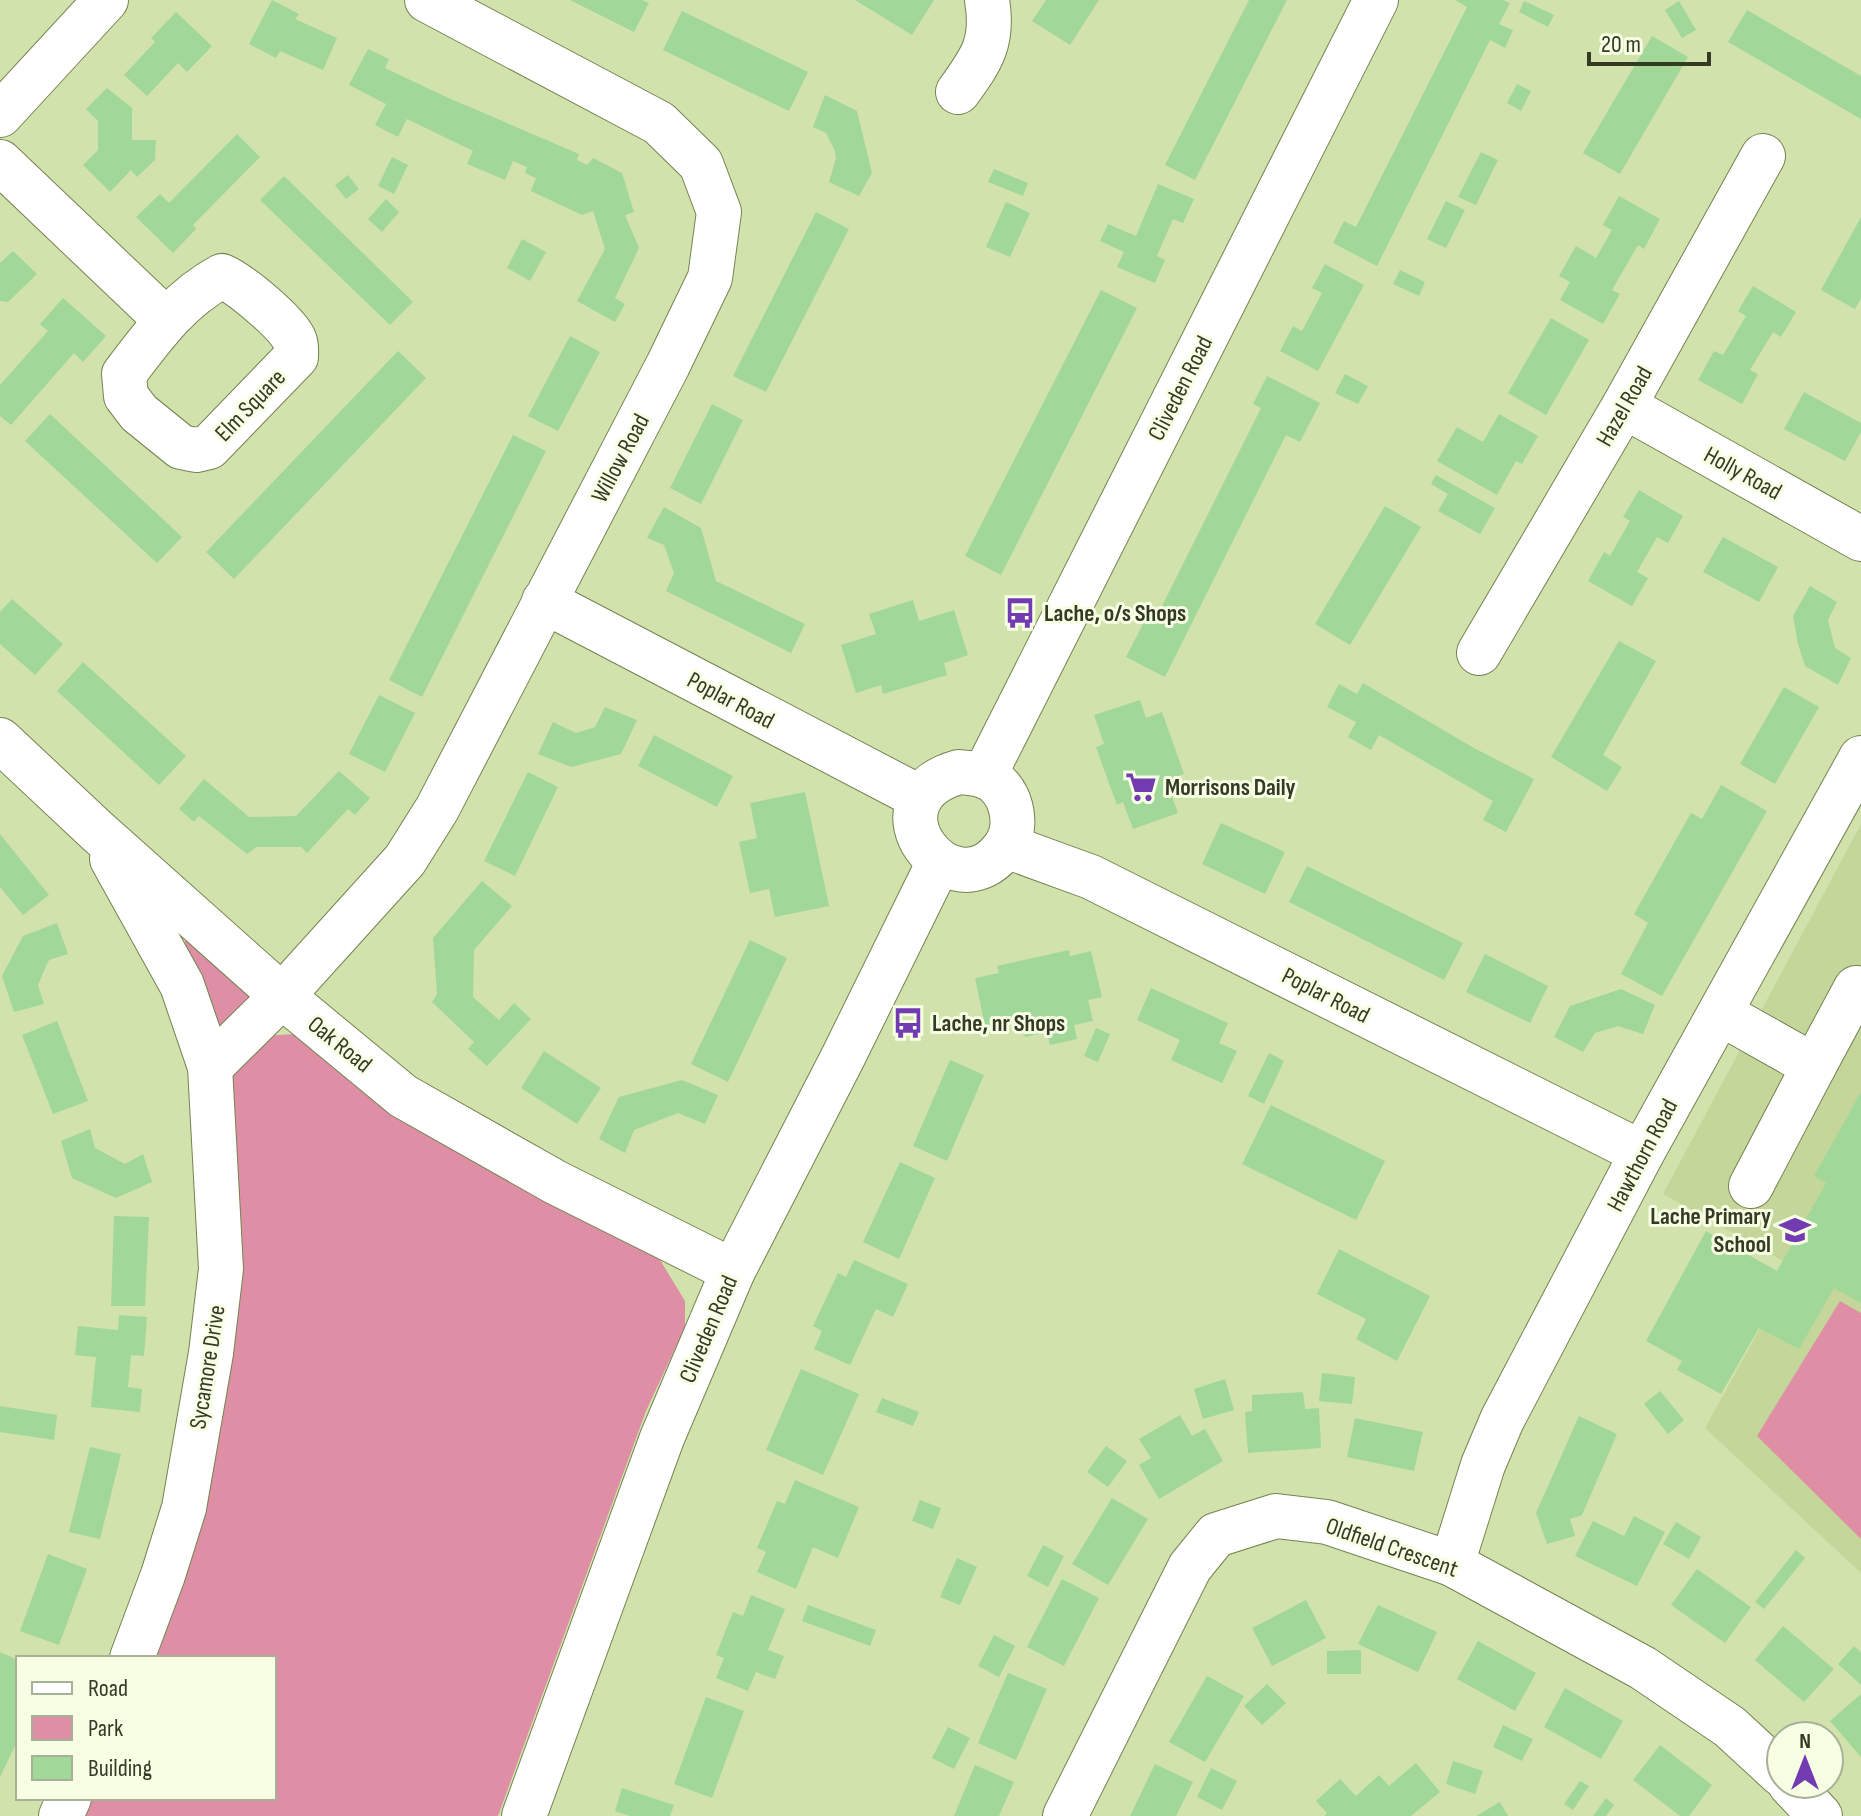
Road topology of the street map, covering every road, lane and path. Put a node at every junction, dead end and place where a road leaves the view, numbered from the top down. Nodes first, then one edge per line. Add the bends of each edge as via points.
1 (106, 0) edge
2 (427, 0) edge
3 (987, 0) edge
4 (1376, 0) edge
5 (958, 92) dead end
6 (0, 115) edge
7 (1763, 156) dead end
8 (0, 162) edge
9 (165, 319) dead end
10 (1624, 406) junction
11 (1861, 539) edge
12 (544, 601) junction
13 (1479, 653) dead end
14 (0, 740) edge
15 (1861, 758) edge
16 (984, 776) junction
17 (919, 797) junction
18 (97, 831) junction
19 (1006, 846) junction
20 (939, 862) junction
21 (1856, 988) dead end
22 (282, 996) junction
23 (1720, 1013) junction
24 (1814, 1066) junction
25 (210, 1067) junction
26 (1642, 1153) junction
27 (1751, 1186) dead end
28 (733, 1271) junction
29 (1452, 1564) junction
30 (133, 1656) edge
31 (1765, 1759) edge
32 (1805, 1800) edge
33 (524, 1816) edge
34 (1065, 1816) edge
35 (1820, 1816) edge

1 - 6 street
2 - 12 street, Willow Road via 659,123 701,164 719,212 710,278
3 - 5 street via 991,22 984,56
4 - 16 street, Cliveden Road
7 - 10 street, Hazel Road
8 - 9 street
10 - 11 street, Holly Road
10 - 13 street, Hazel Road
12 - 17 street, Poplar Road
12 - 22 street, Willow Road via 437,809 405,860
14 - 18 street, Oak Road
15 - 23 street, Hawthorn Road
16 - 17 street via 959,772 943,777
16 - 19 street via 1008,799 1013,815
17 - 20 street via 918,836
18 - 22 street, Oak Road
18 - 25 street, Sycamore Drive via 182,985
19 - 20 street via 980,867 964,870
19 - 26 street, Poplar Road via 1091,877
20 - 28 street, Cliveden Road
21 - 24 street
22 - 25 street
22 - 28 street, Oak Road via 403,1096 555,1182
23 - 24 street
23 - 26 street, Hawthorn Road
24 - 27 street
25 - 30 street, Sycamore Drive via 221,1269 211,1353 184,1508
26 - 29 street, Hawthorn Road via 1502,1420
28 - 33 street, Cliveden Road via 662,1438
29 - 31 street, Oldfield Crescent via 1643,1668 1730,1727
29 - 34 street, Oldfield Crescent via 1327,1522 1276,1516 1216,1535 1171,1601
32 - 35 street

